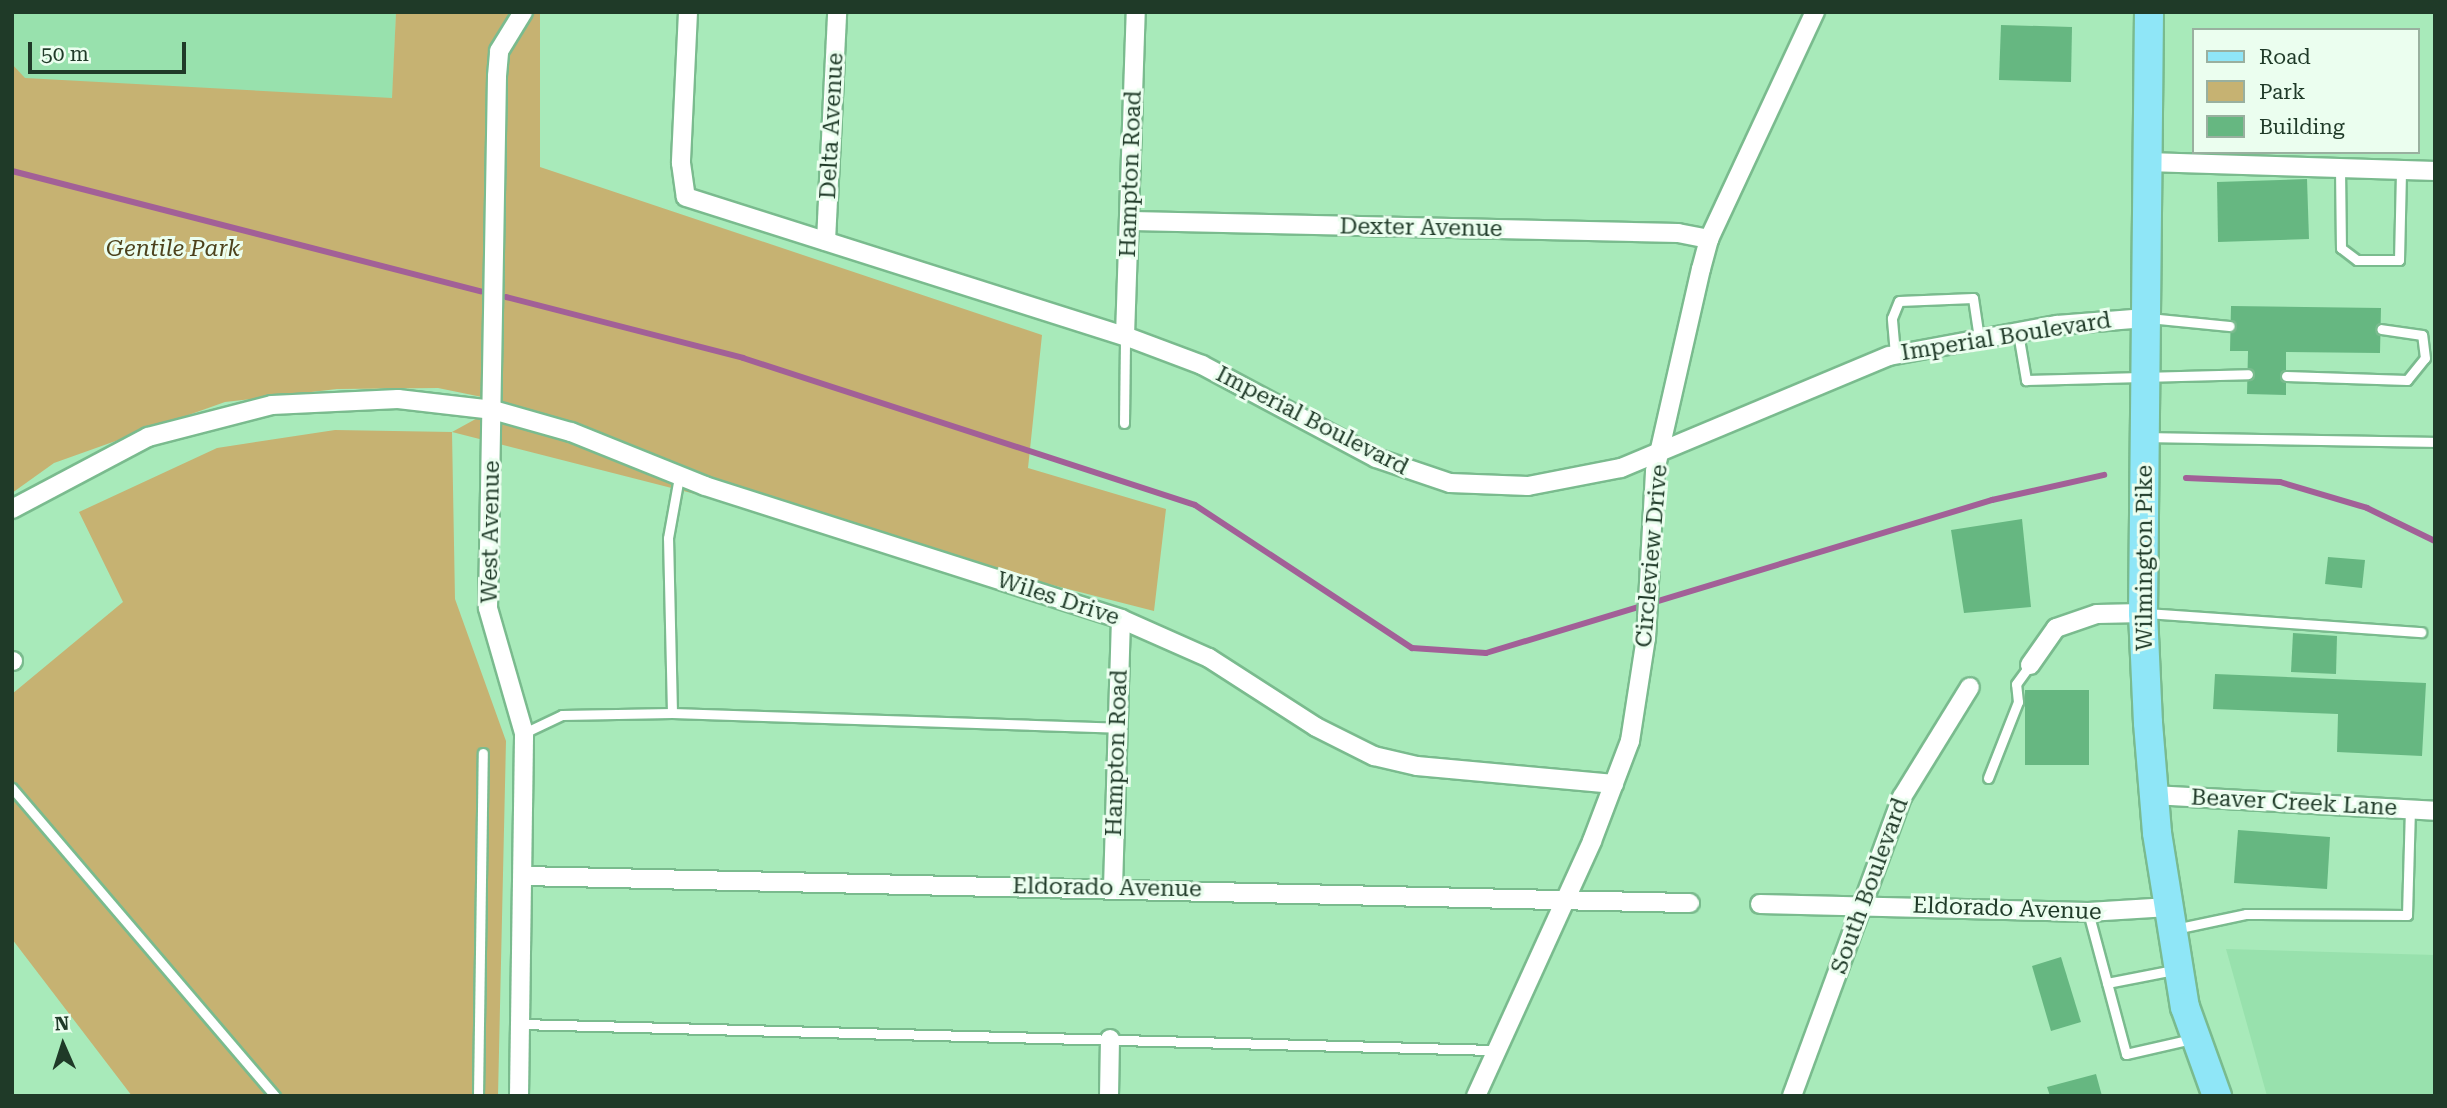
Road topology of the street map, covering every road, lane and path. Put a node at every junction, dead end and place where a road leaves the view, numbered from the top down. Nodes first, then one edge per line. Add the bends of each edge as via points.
1 (523, 12) edge
2 (688, 12) edge
3 (837, 12) edge
4 (1136, 12) edge
5 (1815, 12) edge
6 (2149, 12) edge
7 (2148, 162) junction
8 (2340, 168) junction
9 (2401, 170) junction
10 (2435, 171) edge
11 (1132, 221) junction
12 (1709, 239) junction
13 (826, 241) junction
14 (2146, 318) junction
15 (2230, 326) dead end
16 (2381, 329) dead end
17 (2018, 332) junction
18 (1125, 336) junction
19 (1979, 338) junction
20 (1895, 355) junction
21 (2145, 374) junction
22 (2248, 374) dead end
23 (2286, 376) dead end
24 (493, 410) junction
25 (1124, 423) dead end
26 (2145, 437) junction
27 (2435, 442) edge
28 (1661, 452) junction
29 (679, 477) junction
30 (12, 509) edge
31 (2143, 613) junction
32 (1121, 619) junction
33 (2421, 632) dead end
34 (2030, 665) joint
35 (1970, 687) dead end
36 (672, 713) junction
37 (1118, 728) junction
38 (524, 733) junction
39 (483, 753) dead end
40 (1988, 778) dead end
41 (1614, 784) junction
42 (12, 788) edge
43 (2153, 796) junction
44 (2410, 809) junction
45 (2435, 811) edge
46 (523, 876) junction
47 (1113, 888) junction
48 (1565, 900) junction
49 (1690, 903) dead end
50 (1760, 904) dead end
51 (1864, 904) junction
52 (2088, 912) junction
53 (2171, 918) junction
54 (2180, 968) junction
55 (2107, 983) junction
56 (520, 1024) junction
57 (2199, 1038) junction
58 (1110, 1039) junction
59 (1496, 1050) junction
60 (275, 1096) edge
61 (478, 1096) edge
62 (519, 1096) edge
63 (1109, 1096) edge
64 (1476, 1096) edge
65 (1792, 1096) edge
66 (2217, 1096) edge

1 - 24 street, West Avenue via 499,51 497,76
2 - 13 street, Imperial Boulevard via 681,163 686,197
3 - 13 street, Delta Avenue
4 - 11 street, Hampton Road
5 - 12 street, Circleview Drive
6 - 7 main road, Wilmington Pike
7 - 8 street
7 - 14 main road, Wilmington Pike
8 - 9 street
8 - 9 lane via 2341,248 2357,260 2399,260
9 - 10 street
11 - 12 street, Dexter Avenue via 1678,233
11 - 18 street, Hampton Road
12 - 28 street, Circleview Drive
13 - 18 street, Imperial Boulevard
14 - 15 lane
14 - 17 street, Imperial Boulevard
14 - 21 main road, Wilmington Pike
16 - 23 lane via 2422,335 2425,358 2407,380
17 - 19 street, Imperial Boulevard
17 - 21 lane via 2026,380
18 - 25 lane
18 - 28 street, Imperial Boulevard via 1202,365 1376,458 1450,483 1528,486 1621,468
19 - 20 street, Imperial Boulevard
19 - 20 lane via 1973,298 1899,301 1892,318
20 - 28 street, Imperial Boulevard via 1831,376
21 - 22 lane
21 - 26 main road, Wilmington Pike
24 - 29 street, Wiles Drive via 571,432
24 - 30 street, Wiles Drive via 398,399 272,405 148,437
24 - 38 street, West Avenue via 488,608
26 - 27 lane
26 - 31 main road, Wilmington Pike
28 - 41 street, Circleview Drive via 1635,720
29 - 32 street, Wiles Drive
29 - 36 lane via 668,538
31 - 33 lane
31 - 34 street via 2097,614 2056,628
31 - 43 main road, Wilmington Pike
32 - 37 street, Hampton Road
32 - 41 street, Wiles Drive via 1209,658 1316,727 1374,756 1417,766
34 - 40 lane via 2016,684 2018,702
35 - 51 street, South Boulevard via 1902,797
36 - 37 lane
36 - 38 lane via 562,715
37 - 47 street, Hampton Road
38 - 46 street, West Avenue
39 - 61 lane
41 - 48 street, Circleview Drive
42 - 60 lane
43 - 44 street, Beaver Creek Lane
43 - 53 main road, Wilmington Pike
44 - 45 street, Beaver Creek Lane
44 - 53 lane via 2407,915
46 - 47 street, Eldorado Avenue
46 - 56 street, West Avenue
47 - 48 street, Eldorado Avenue
48 - 49 street, Eldorado Avenue
48 - 59 street, Circleview Drive
50 - 51 street, Eldorado Avenue
51 - 52 street, Eldorado Avenue
51 - 65 street, South Boulevard
52 - 53 street, Eldorado Avenue
52 - 55 lane
53 - 54 main road, Wilmington Pike
54 - 55 lane
54 - 57 main road, Wilmington Pike via 2185,1007
55 - 57 lane via 2126,1054
56 - 58 lane
56 - 62 street, West Avenue
57 - 66 main road, Wilmington Pike
58 - 59 lane
58 - 63 street
59 - 64 street, Circleview Drive

